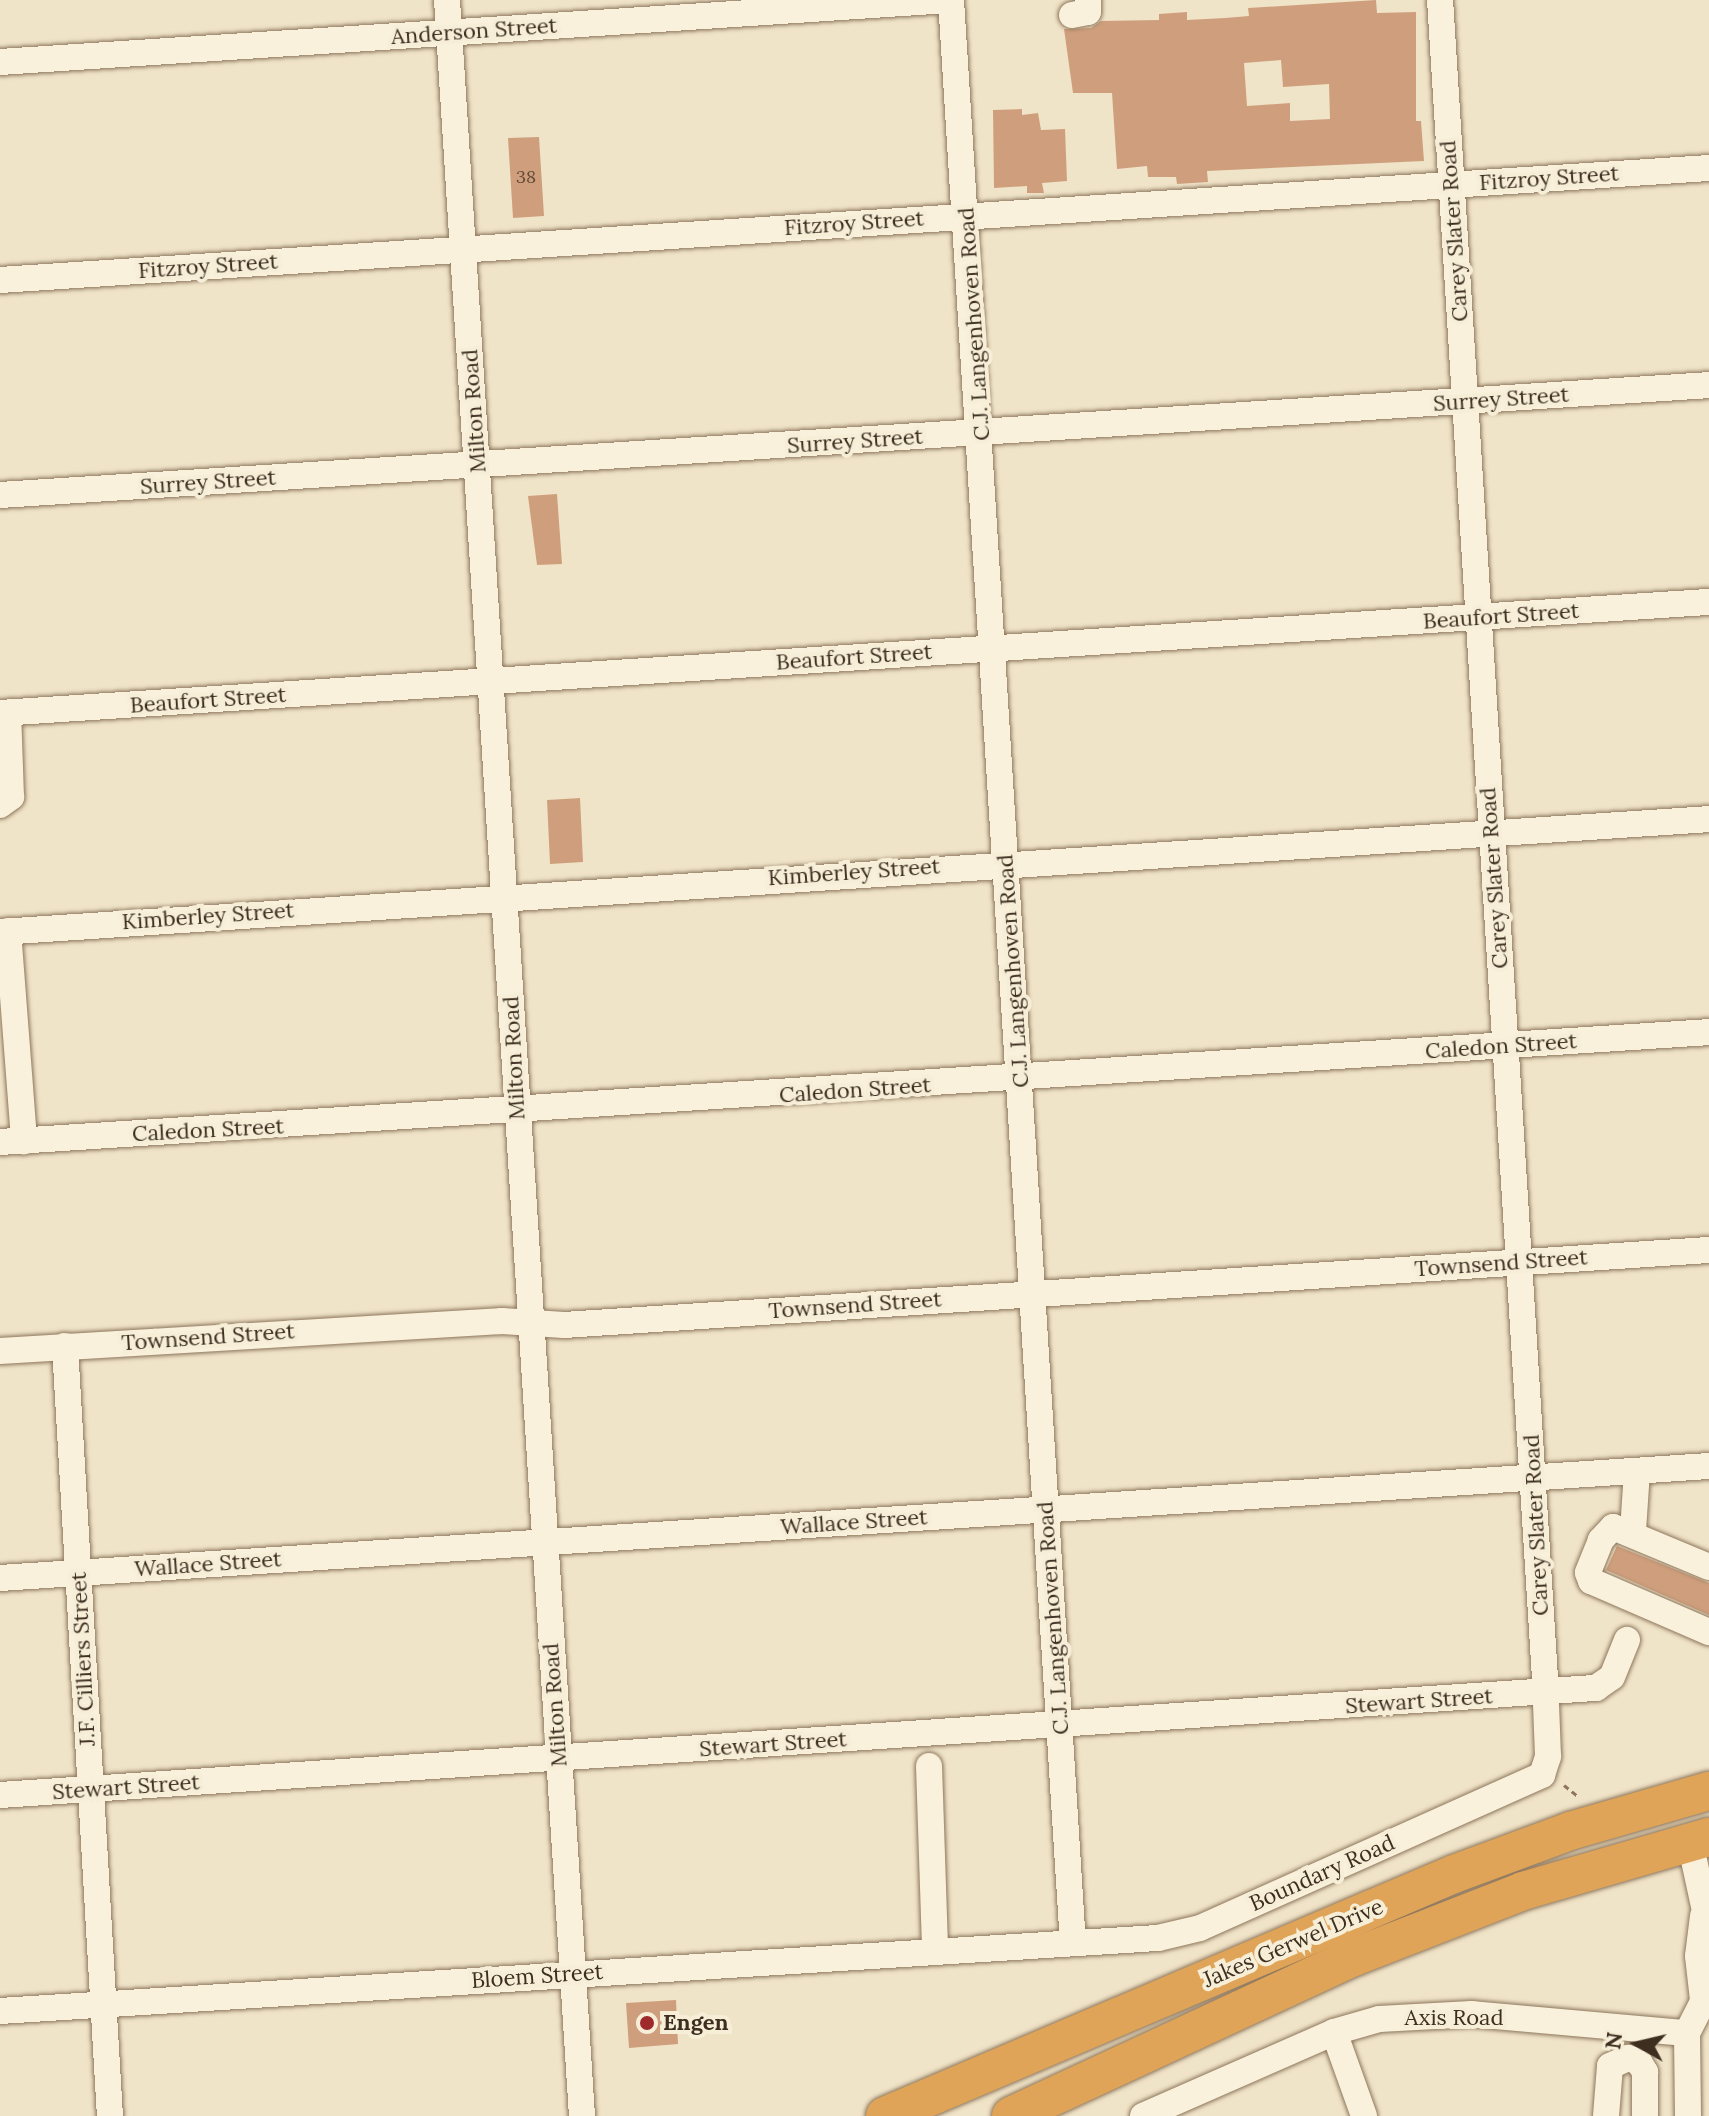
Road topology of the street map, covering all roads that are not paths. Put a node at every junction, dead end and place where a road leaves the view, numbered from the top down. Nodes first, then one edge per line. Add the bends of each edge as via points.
1 (447, 0) edge
2 (950, 0) edge
3 (1440, 0) edge
4 (449, 33) junction
5 (0, 62) edge
6 (1709, 168) edge
7 (1451, 184) junction
8 (967, 215) junction
9 (463, 248) junction
10 (0, 280) edge
11 (1709, 385) edge
12 (1465, 401) junction
13 (982, 433) junction
14 (477, 465) junction
15 (0, 495) edge
16 (1709, 602) edge
17 (1480, 618) junction
18 (992, 648) junction
19 (490, 682) junction
20 (4, 713) edge
21 (0, 805) edge
22 (1709, 819) edge
23 (1491, 831) junction
24 (1007, 862) junction
25 (504, 897) junction
26 (4, 931) edge
27 (1709, 1032) edge
28 (1505, 1046) junction
29 (1021, 1080) junction
30 (517, 1112) junction
31 (12, 1142) edge
32 (1709, 1250) edge
33 (1520, 1262) junction
34 (1033, 1293) junction
35 (531, 1324) junction
36 (65, 1346) junction
37 (0, 1351) edge
38 (1709, 1466) edge
39 (1637, 1471) junction
40 (1533, 1478) junction
41 (1046, 1509) junction
42 (1633, 1531) junction
43 (543, 1542) junction
44 (1709, 1567) edge
45 (78, 1573) junction
46 (0, 1578) edge
47 (1709, 1632) edge
48 (1627, 1640) dead end
49 (1545, 1692) junction
50 (1060, 1725) junction
51 (1548, 1756) joint
52 (559, 1757) junction
53 (929, 1766) dead end
54 (90, 1789) junction
55 (1709, 1791) edge
56 (0, 1795) edge
57 (1709, 1807) edge
58 (1700, 1839) edge
59 (1706, 1923) edge
60 (1307, 1935) junction
61 (1073, 1943) junction
62 (935, 1951) junction
63 (573, 1974) junction
64 (1706, 2002) edge
65 (101, 2004) junction
66 (0, 2011) edge
67 (1334, 2032) junction
68 (1687, 2033) junction
69 (110, 2116) edge
70 (582, 2116) edge
71 (885, 2116) edge
72 (1011, 2116) edge
73 (1143, 2116) edge
74 (1364, 2116) edge
75 (1606, 2116) edge
76 (1645, 2116) edge
77 (1688, 2116) edge

1 - 4 street, Milton Road
2 - 4 street, Anderson Street
2 - 8 street, C.J. Langenhoven Road
3 - 7 street, Carey Slater Road
4 - 5 street, Anderson Street
4 - 9 street, Milton Road
6 - 7 street, Fitzroy Street
7 - 8 street, Fitzroy Street
7 - 12 street, Carey Slater Road
8 - 9 street, Fitzroy Street
8 - 13 street, C.J. Langenhoven Road
9 - 10 street, Fitzroy Street
9 - 14 street, Milton Road
11 - 12 street, Surrey Street
12 - 13 street, Surrey Street
12 - 17 street, Carey Slater Road
13 - 14 street, Surrey Street
13 - 18 street, C.J. Langenhoven Road
14 - 15 street, Surrey Street
14 - 19 street, Milton Road
16 - 17 street, Beaufort Street
17 - 18 street, Beaufort Street
17 - 23 street, Carey Slater Road
18 - 19 street, Beaufort Street
18 - 24 street, C.J. Langenhoven Road
19 - 20 street, Beaufort Street
19 - 25 street, Milton Road
20 - 21 street via 11,797
22 - 23 street, Kimberley Street
23 - 24 street, Kimberley Street
23 - 28 street, Carey Slater Road
24 - 25 street, Kimberley Street
24 - 29 street, C.J. Langenhoven Road
25 - 26 street, Kimberley Street
25 - 30 street, Milton Road
26 - 31 street
27 - 28 street, Caledon Street
28 - 29 street, Caledon Street
28 - 33 street, Carey Slater Road
29 - 30 street, Caledon Street
29 - 34 street, C.J. Langenhoven Road
30 - 31 street, Caledon Street
30 - 35 street, Milton Road
32 - 33 street, Townsend Street
33 - 34 street, Townsend Street
33 - 40 street, Carey Slater Road
34 - 35 street, Townsend Street
34 - 41 street, C.J. Langenhoven Road
35 - 36 street, Townsend Street via 458,1323
35 - 43 street, Milton Road
36 - 37 street, Townsend Street
36 - 45 street, J.F. Cilliers Street
38 - 39 street, Wallace Street
39 - 40 street, Wallace Street
39 - 42 street
40 - 41 street, Wallace Street
40 - 49 street, Carey Slater Road
41 - 43 street, Wallace Street
41 - 50 street, C.J. Langenhoven Road
42 - 44 street
42 - 47 street via 1613,1527 1606,1532 1589,1567 1591,1581
43 - 45 street, Wallace Street
43 - 52 street, Milton Road
45 - 46 street, Wallace Street
45 - 54 street, J.F. Cilliers Street
48 - 49 street, Stewart Street via 1605,1683
49 - 50 street, Stewart Street
49 - 51 street, Carey Slater Road
50 - 52 street, Stewart Street
50 - 61 street, C.J. Langenhoven Road
51 - 61 street, Boundary Road via 1542,1775 1534,1780 1200,1928 1158,1938
52 - 54 street, Stewart Street
52 - 63 street, Milton Road
53 - 62 street
54 - 56 street, Stewart Street
54 - 65 street, J.F. Cilliers Street
55 - 60 highway, Jakes Gerwel Drive via 1555,1837
57 - 58 highway
58 - 59 street
58 - 60 highway via 1662,1830 1631,1836 1370,1931
58 - 72 highway, Jakes Gerwel Drive via 1523,1891 1354,1957
59 - 64 street via 1698,1956
60 - 71 highway, Jakes Gerwel Drive
61 - 62 street, Bloem Street
62 - 63 street, Bloem Street
63 - 65 street, Bloem Street
63 - 70 street, Milton Road
64 - 68 street
65 - 66 street, Bloem Street
65 - 69 street, J.F. Cilliers Street
67 - 68 street, Axis Road via 1428,2013
67 - 73 street, Axis Road
67 - 74 street
68 - 77 street
75 - 76 street via 1610,2066 1628,2058 1645,2072

